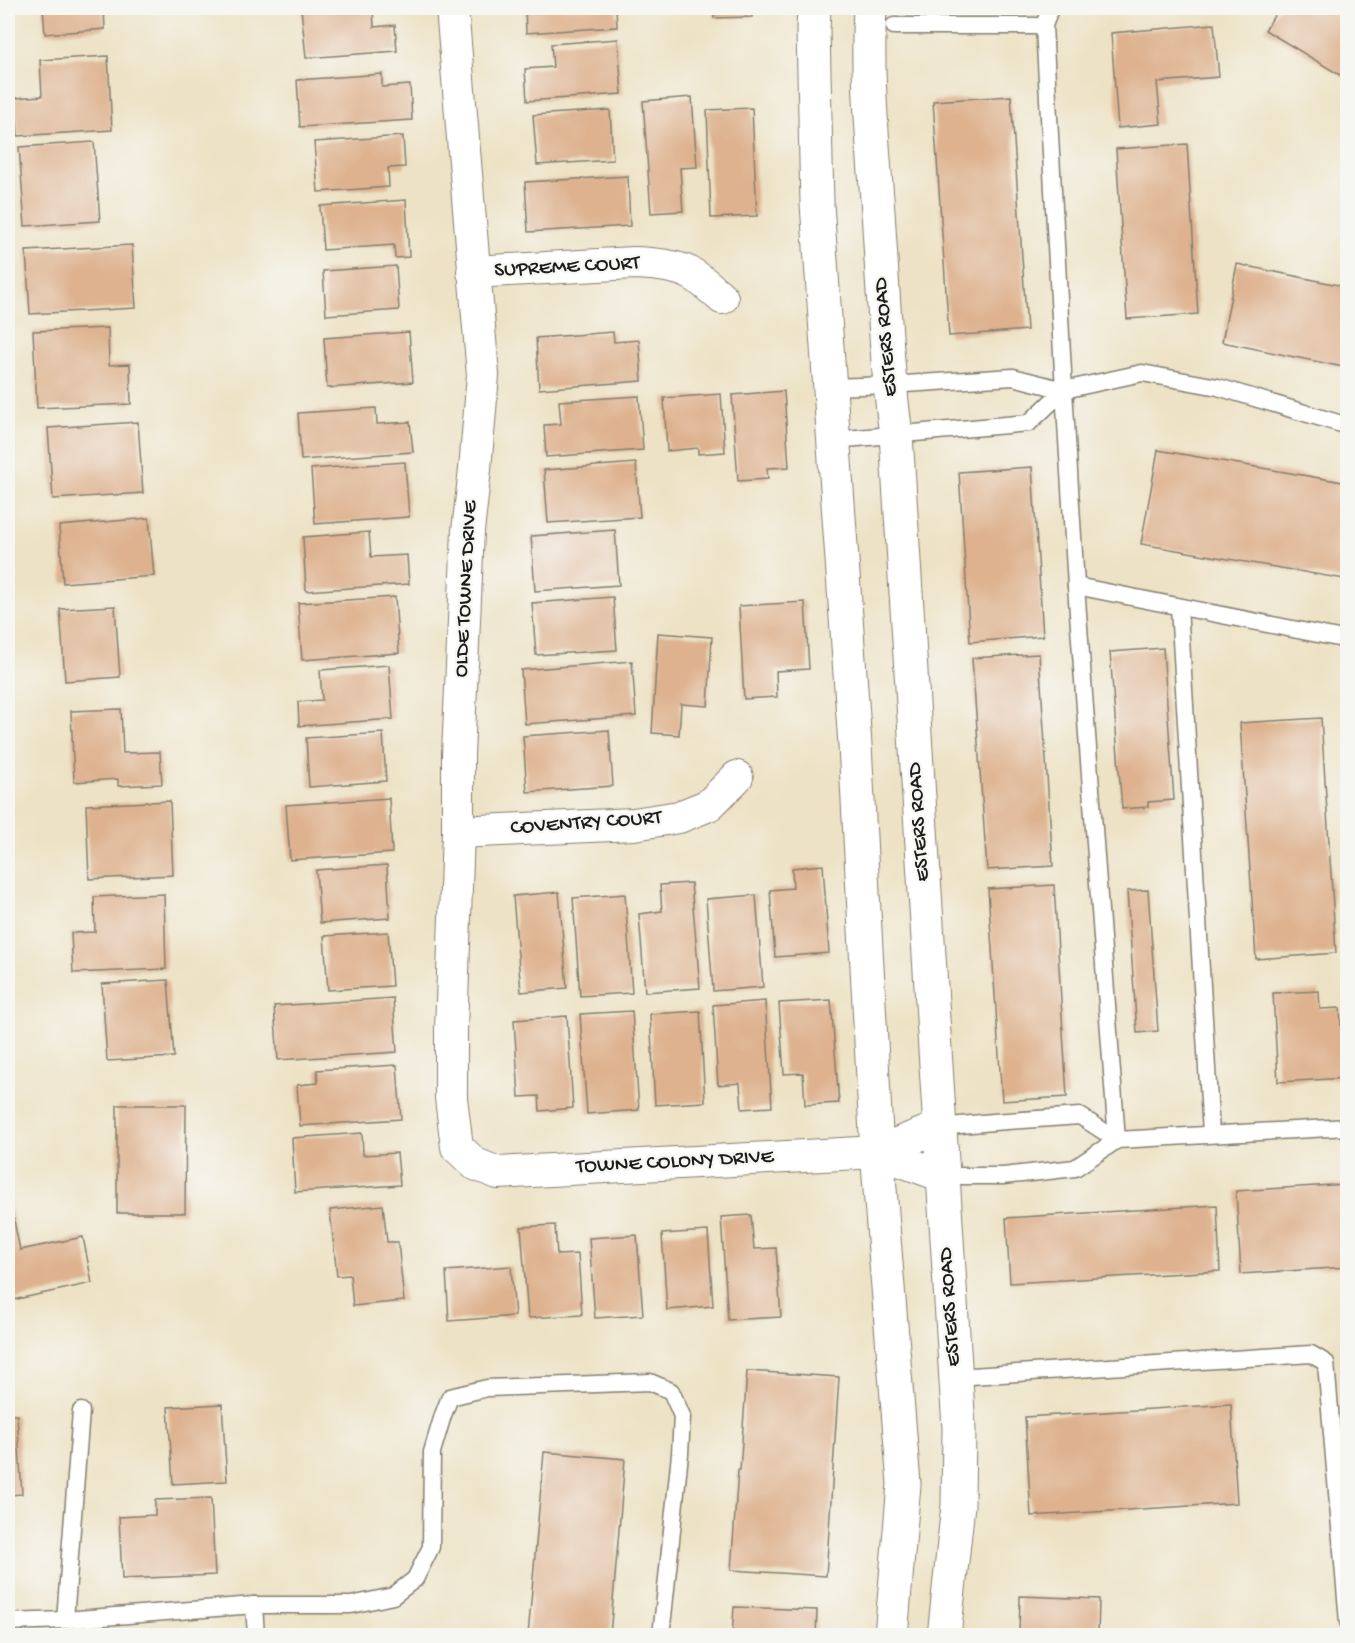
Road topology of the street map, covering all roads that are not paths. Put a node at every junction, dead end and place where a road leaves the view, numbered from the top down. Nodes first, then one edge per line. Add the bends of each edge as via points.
1 (452, 8) edge
2 (814, 8) edge
3 (1050, 8) edge
4 (882, 17) edge
5 (1044, 26) junction
6 (473, 272) junction
7 (722, 298) dead end
8 (890, 385) junction
9 (830, 387) junction
10 (1064, 390) junction
11 (1347, 426) edge
12 (896, 435) junction
13 (834, 440) junction
14 (1076, 586) junction
15 (1179, 607) junction
16 (1347, 640) edge
17 (737, 777) dead end
18 (458, 832) junction
19 (939, 1127) junction
20 (1347, 1127) edge
21 (1211, 1134) junction
22 (1117, 1140) junction
23 (877, 1152) junction
24 (475, 1164) joint
25 (942, 1176) junction
26 (956, 1377) junction
27 (81, 1411) dead end
28 (255, 1605) junction
29 (64, 1620) junction
30 (8, 1622) edge
31 (1347, 1622) edge
32 (256, 1635) edge
33 (661, 1635) edge
34 (891, 1635) edge
35 (944, 1635) edge

1 - 6 street, OLDE TOWNE DRIVE
2 - 9 main road via 818,204
3 - 5 lane
4 - 5 lane
4 - 8 main road, ESTERS ROAD via 868,29
5 - 10 lane
6 - 7 street, SUPREME COURT via 634,262 692,274
6 - 18 street, OLDE TOWNE DRIVE via 483,375 468,531
8 - 9 lane
8 - 10 lane via 1013,377
8 - 12 main road, ESTERS ROAD
9 - 13 main road
10 - 11 lane via 1142,374 1218,387
10 - 12 lane via 1029,423
10 - 14 lane
12 - 13 lane
12 - 19 main road, ESTERS ROAD
13 - 23 main road
14 - 15 lane
14 - 22 lane
15 - 16 lane
15 - 21 lane
17 - 18 street, COVENTRY COURT via 708,805 679,817 634,824
18 - 24 street, OLDE TOWNE DRIVE via 451,1098 457,1147
19 - 22 lane via 1080,1116
19 - 23 street, TOWNE COLONY DRIVE
19 - 25 main road, ESTERS ROAD
20 - 21 lane
21 - 22 lane
22 - 25 lane via 1075,1168 1003,1176
23 - 24 street, TOWNE COLONY DRIVE via 498,1173
23 - 25 street, TOWNE COLONY DRIVE
23 - 34 main road via 904,1484
25 - 26 main road, ESTERS ROAD
26 - 31 lane via 1311,1354 1326,1363
26 - 35 main road, ESTERS ROAD via 958,1505
27 - 29 lane
28 - 29 lane
28 - 32 lane
28 - 33 lane via 351,1605 393,1596 415,1579 431,1546 432,1452 450,1397 487,1388 650,1382 671,1391 682,1416
29 - 30 lane

